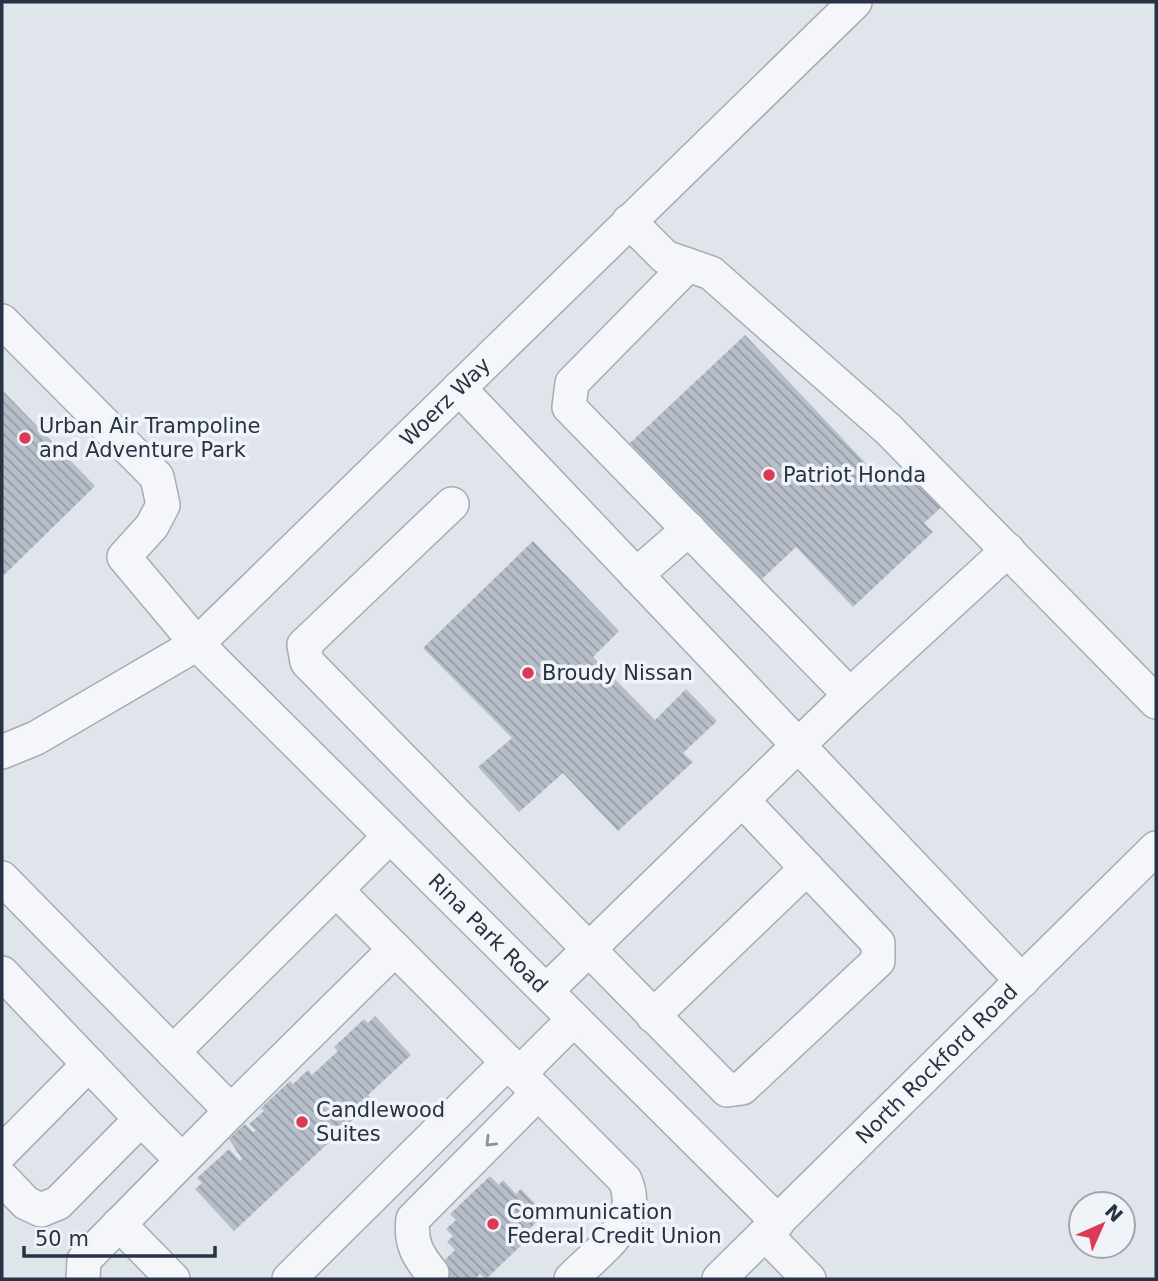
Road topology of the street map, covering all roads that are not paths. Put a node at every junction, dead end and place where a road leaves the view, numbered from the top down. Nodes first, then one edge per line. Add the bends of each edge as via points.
1 (855, 2) edge
2 (629, 221) junction
3 (688, 265) junction
4 (2, 321) edge
5 (459, 388) junction
6 (452, 504) dead end
7 (689, 529) junction
8 (1008, 550) junction
9 (636, 575) junction
10 (197, 645) junction
11 (850, 695) junction
12 (1156, 702) edge
13 (799, 747) junction
14 (2, 752) edge
15 (743, 801) junction
16 (390, 836) junction
17 (1156, 848) edge
18 (807, 868) junction
19 (2, 878) edge
20 (336, 890) junction
21 (395, 949) junction
22 (588, 950) junction
23 (1022, 981) junction
24 (7, 985) edge
25 (546, 991) junction
26 (653, 1016) junction
27 (574, 1019) junction
28 (173, 1052) junction
29 (89, 1064) junction
30 (522, 1077) junction
31 (231, 1111) junction
32 (141, 1119) junction
33 (2, 1152) edge
34 (182, 1160) junction
35 (2, 1178) edge
36 (119, 1224) junction
37 (771, 1228) junction
38 (432, 1273) dead end
39 (83, 1279) edge
40 (173, 1279) edge
41 (289, 1279) edge
42 (570, 1279) edge
43 (719, 1279) edge
44 (809, 1279) edge

1 - 2 street, Woerz Way
2 - 3 street via 665,257
2 - 5 street, Woerz Way
3 - 7 street via 572,383 569,407
3 - 8 street via 711,273 794,344 888,429
4 - 10 street, Rina Park Road via 157,477 163,505 152,526 124,557
5 - 9 street
5 - 10 street, Woerz Way
6 - 22 street via 304,645 307,662
7 - 9 street
7 - 11 street
8 - 11 street
8 - 12 street
9 - 13 street
10 - 14 street, Woerz Way via 36,738
10 - 16 street, Rina Park Road
11 - 13 street
13 - 15 street
13 - 23 street
15 - 18 street
15 - 22 street
16 - 20 street
16 - 25 street, Rina Park Road
17 - 23 street, North Rockford Road
18 - 26 street
18 - 26 street via 878,943 878,961 742,1088 727,1090
19 - 28 street
20 - 21 street
20 - 28 street
21 - 30 street
21 - 31 street
22 - 25 street
22 - 26 street
23 - 37 street, North Rockford Road
24 - 29 street
25 - 27 street, Rina Park Road
27 - 30 street
27 - 37 street, Rina Park Road
28 - 31 street
29 - 32 street
29 - 33 street
30 -> 38 street via 413,1219 411,1235 417,1255
30 - 41 street
30 - 42 street via 625,1180 631,1194 631,1212 623,1226
31 - 34 street
32 - 34 street
32 - 35 street via 58,1203 41,1210 26,1203
34 - 36 street
36 - 39 street via 84,1260
36 - 40 street
37 - 43 street, North Rockford Road
37 - 44 street, Rina Park Road

